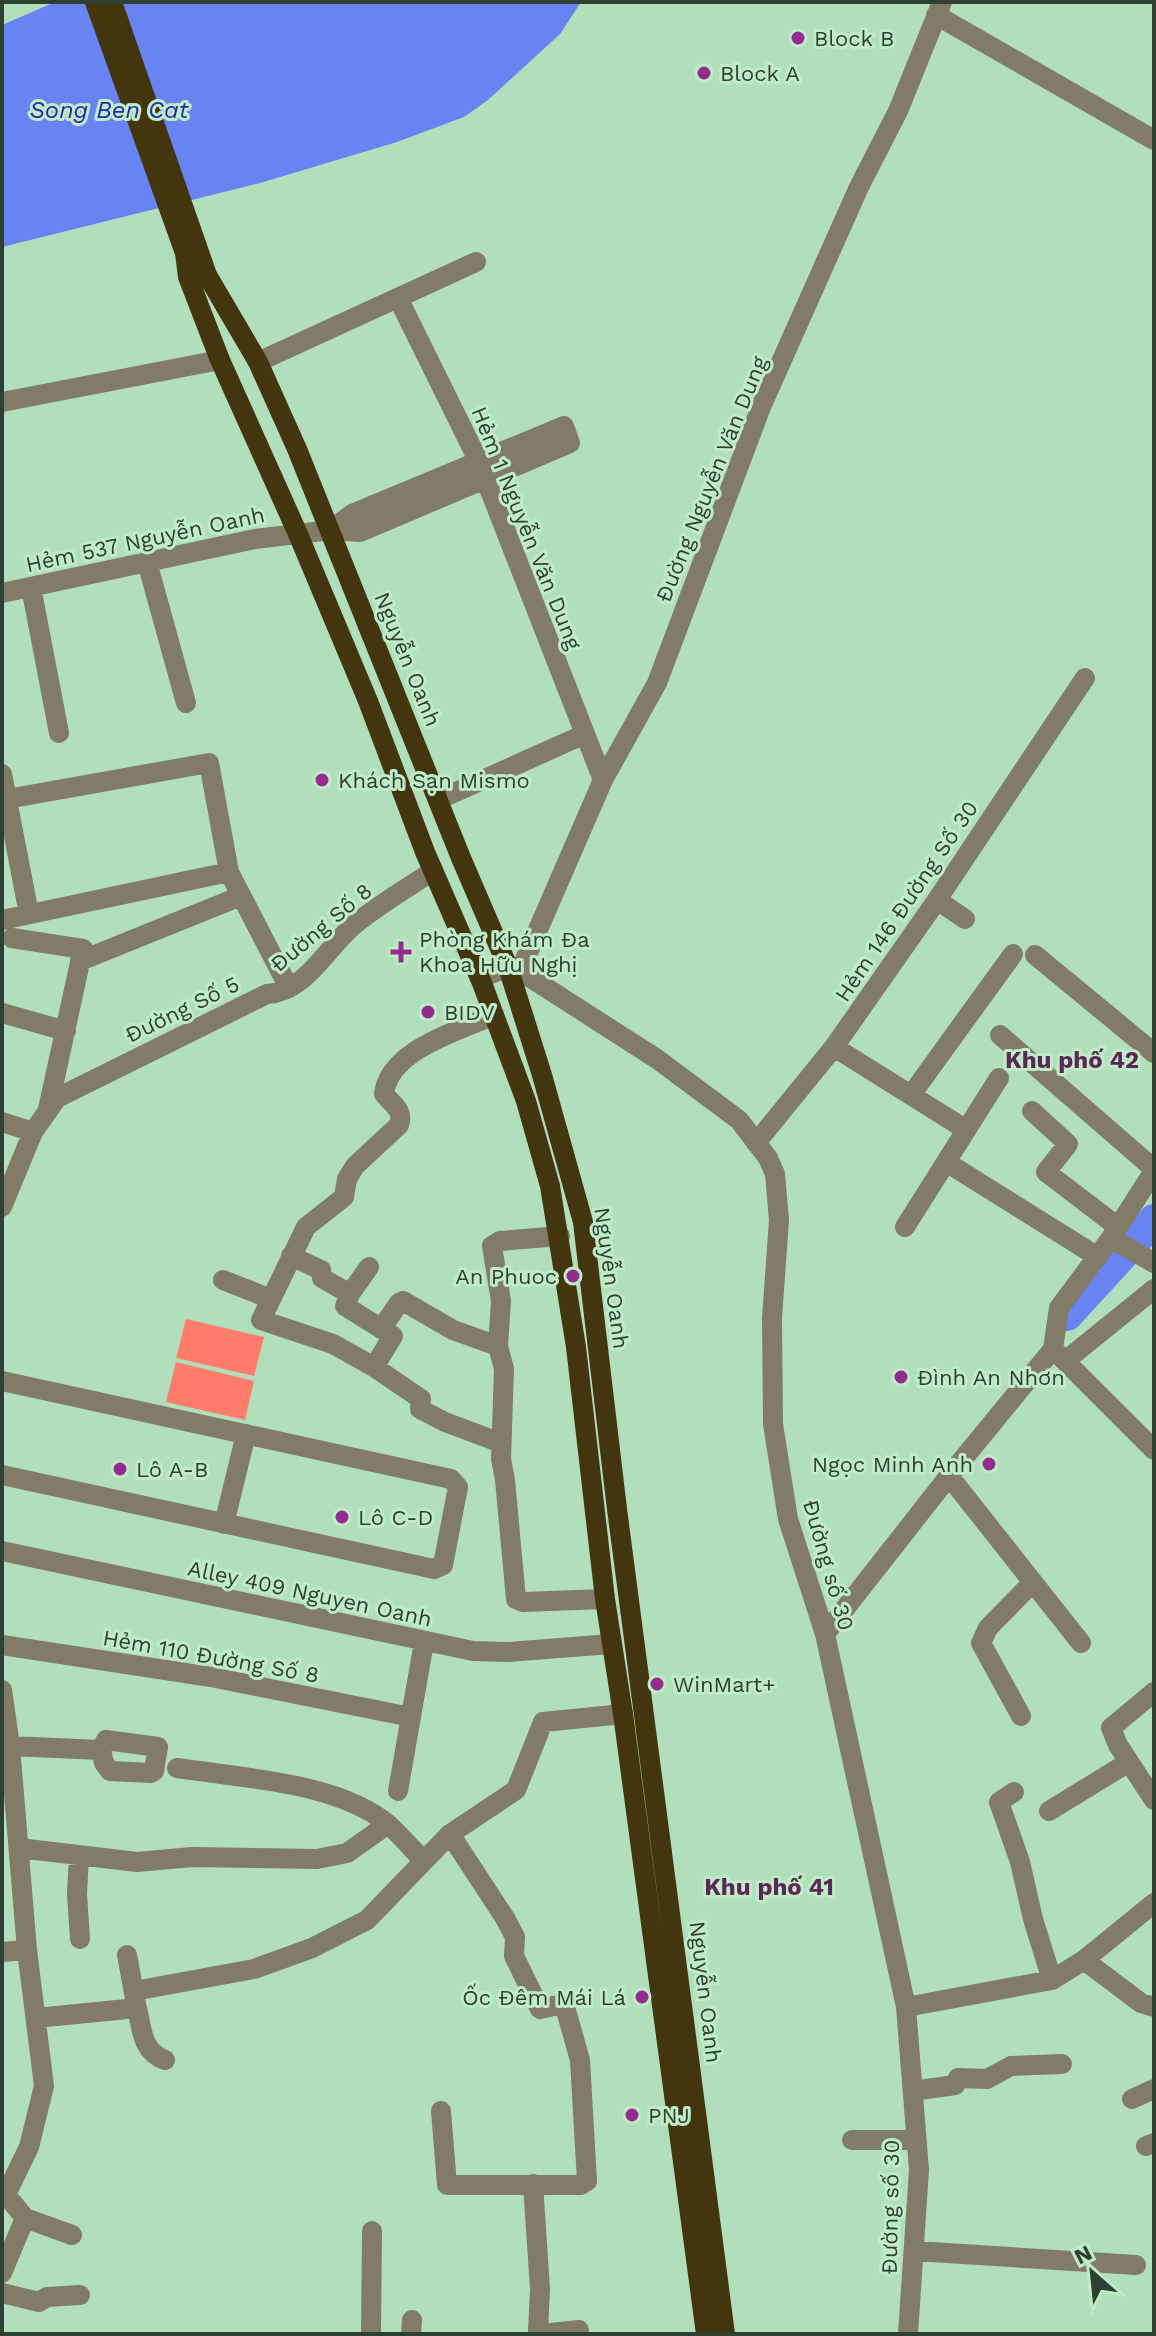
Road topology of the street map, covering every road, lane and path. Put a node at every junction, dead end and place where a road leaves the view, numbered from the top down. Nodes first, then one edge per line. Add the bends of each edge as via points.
1 (95, 2) edge
2 (112, 2) edge
3 (939, 9) edge
4 (1154, 140) edge
5 (191, 251) junction
6 (476, 262) dead end
7 (398, 298) junction
8 (220, 360) junction
9 (258, 362) junction
10 (2, 402) edge
11 (481, 470) junction
12 (331, 530) junction
13 (298, 534) junction
14 (147, 562) junction
15 (31, 587) junction
16 (2, 593) edge
17 (1085, 678) dead end
18 (186, 703) dead end
19 (59, 733) dead end
20 (585, 734) junction
21 (2, 774) edge
22 (603, 780) junction
23 (7, 799) junction
24 (438, 800) junction
25 (461, 858) junction
26 (433, 871) junction
27 (229, 872) junction
28 (241, 896) junction
29 (937, 900) junction
30 (29, 914) junction
31 (965, 919) dead end
32 (7, 929) edge
33 (1013, 954) dead end
34 (1035, 955) dead end
35 (80, 961) junction
36 (514, 969) junction
37 (481, 978) junction
38 (284, 990) junction
39 (2, 1013) edge
40 (494, 1015) junction
41 (66, 1031) junction
42 (1000, 1035) dead end
43 (834, 1047) junction
44 (1154, 1053) edge
45 (999, 1078) dead end
46 (911, 1095) junction
47 (48, 1109) junction
48 (1032, 1111) dead end
49 (2, 1122) edge
50 (965, 1129) junction
51 (33, 1132) junction
52 (756, 1143) junction
53 (946, 1162) junction
54 (1154, 1170) edge
55 (2, 1207) edge
56 (905, 1227) dead end
57 (560, 1236) junction
58 (1116, 1237) junction
59 (291, 1256) junction
60 (1098, 1257) junction
61 (1146, 1258) edge
62 (369, 1267) dead end
63 (223, 1280) dead end
64 (1154, 1289) edge
65 (350, 1294) junction
66 (271, 1299) junction
67 (381, 1329) junction
68 (498, 1346) junction
69 (1059, 1355) junction
70 (374, 1367) junction
71 (2, 1381) edge
72 (246, 1434) junction
73 (501, 1443) junction
74 (1154, 1450) edge
75 (2, 1475) edge
76 (949, 1476) junction
77 (224, 1524) junction
78 (2, 1551) edge
79 (1033, 1582) junction
80 (605, 1599) junction
81 (825, 1634) junction
82 (424, 1642) junction
83 (1081, 1643) dead end
84 (611, 1644) junction
85 (2, 1645) edge
86 (2, 1690) edge
87 (1154, 1692) edge
88 (623, 1714) junction
89 (1021, 1716) dead end
90 (411, 1717) junction
91 (10, 1746) junction
92 (101, 1750) dead end
93 (1129, 1762) junction
94 (177, 1768) dead end
95 (398, 1791) dead end
96 (1014, 1792) dead end
97 (1154, 1800) edge
98 (1049, 1811) dead end
99 (388, 1824) junction
100 (450, 1834) junction
101 (19, 1848) junction
102 (79, 1855) junction
103 (424, 1861) junction
104 (1154, 1903) edge
105 (80, 1939) dead end
106 (27, 1950) junction
107 (2, 1952) edge
108 (127, 1955) dead end
109 (1084, 1960) junction
110 (1052, 1980) junction
111 (135, 2000) junction
112 (906, 2007) junction
113 (1154, 2007) edge
114 (36, 2018) junction
115 (165, 2060) dead end
116 (1062, 2064) dead end
117 (1154, 2089) edge
118 (913, 2091) junction
119 (1132, 2099) dead end
120 (441, 2111) dead end
121 (852, 2140) dead end
122 (916, 2140) junction
123 (533, 2184) junction
124 (2, 2191) edge
125 (25, 2218) junction
126 (372, 2231) dead end
127 (72, 2235) dead end
128 (915, 2251) junction
129 (1136, 2265) dead end
130 (2, 2273) edge
131 (2, 2293) edge
132 (80, 2295) dead end
133 (579, 2330) dead end
134 (371, 2334) edge
135 (706, 2334) edge
136 (725, 2334) edge
137 (908, 2334) edge

1 - 5 main road
2 - 5 main road
3 - 4 street
3 - 22 street, Đường Nguyễn Văn Dung via 898,111 761,407 657,683
5 - 8 main road, Nguyễn Oanh via 188,277
5 - 9 main road, Nguyễn Oanh
6 - 7 street
7 - 9 street
7 - 11 street, Hẻm 1 Nguyễn Văn Dung
8 - 10 street
8 - 13 main road, Nguyễn Oanh
9 - 12 main road, Nguyễn Oanh
11 - 12 street via 352,514
11 - 20 street, Hẻm 1 Nguyễn Văn Dung
12 - 13 street, Hẻm 537 Nguyễn Oanh
12 - 24 main road, Nguyễn Oanh
13 - 14 street, Hẻm 537 Nguyễn Oanh
13 - 26 main road, Nguyễn Oanh
14 - 15 street, Hẻm 537 Nguyễn Oanh
14 - 18 street
15 - 16 street, Hẻm 537 Nguyễn Oanh
15 - 19 street
17 - 29 street, Hẻm 146 Đường Số 30
20 - 22 street, Hẻm 1 Nguyễn Văn Dung
20 - 24 street
21 - 23 street
22 - 36 street, Đường Nguyễn Văn Dung
23 - 27 street via 209,763
23 - 30 street
24 - 25 main road, Nguyễn Oanh
25 - 26 main road
25 - 36 main road, Nguyễn Oanh
26 - 37 main road, Nguyễn Oanh
26 - 38 street, Đường Số 8 via 353,925 296,985
27 - 28 street
27 - 30 street
28 - 35 street
28 - 38 street
29 - 31 street
29 - 43 street, Hẻm 146 Đường Số 30
30 - 32 street
32 - 35 street via 83,949
33 - 46 street
34 - 44 street
35 - 41 street
36 - 37 street
36 - 52 street, Đường số 30 via 657,1059 739,1120
36 - 136 main road, Nguyễn Oanh via 583,1222
37 - 40 main road, Nguyễn Oanh
38 - 47 street, Đường Số 5 via 275,1004 61,1109
39 - 41 street
40 - 57 main road, Nguyễn Oanh via 526,1101
40 - 59 street via 409,1055 395,1067 384,1094 398,1108 399,1125 355,1166 344,1197 306,1227
41 - 47 street
42 - 54 street
43 - 46 street
43 - 52 street, Hẻm 146 Đường Số 30
45 - 50 street
46 - 50 street
47 - 51 street
48 - 58 street via 1068,1144 1046,1172
49 - 51 street
50 - 53 street
51 - 55 street
52 - 81 street, Đường số 30 via 775,1174 779,1220 772,1318 773,1424 788,1519
53 - 56 street
53 - 60 street
54 - 58 street
57 - 68 street via 492,1246 501,1301
57 - 80 main road, Nguyễn Oanh
58 - 60 street
58 - 61 street
59 - 65 street via 321,1270 322,1278
59 - 66 street
60 - 69 street via 1059,1308
62 - 65 street
63 - 66 street
64 - 69 street
65 - 67 street via 345,1306
66 - 70 street via 262,1322 333,1344
67 - 68 street via 403,1301 453,1330
67 - 70 street via 394,1339
68 - 73 street via 504,1369
69 - 74 street
69 - 76 street
70 - 73 street via 421,1399 420,1409
71 - 72 street
72 - 77 street
72 - 77 street via 451,1479 458,1487 443,1565 434,1569
73 - 80 street via 516,1599
75 - 77 street
76 - 79 street
76 - 81 street
78 - 82 street, Alley 409 Nguyen Oanh
79 - 83 street
79 - 89 street via 988,1628 981,1643
80 - 84 main road, Nguyễn Oanh
81 - 112 street, Đường số 30
82 - 84 street, Alley 409 Nguyen Oanh via 507,1652
82 - 90 street
84 - 88 main road, Nguyễn Oanh
85 - 90 street, Hẻm 110 Đường Số 8 via 211,1677
86 - 91 street
87 - 93 street via 1111,1728
88 - 100 street via 543,1722 516,1790
88 - 135 main road, Nguyễn Oanh
90 - 95 street
91 - 92 street
91 - 101 street
93 - 97 street
93 - 98 street
94 - 99 street via 318,1792 355,1804
96 - 110 street via 999,1802
99 - 102 street via 347,1853 317,1859 192,1857 137,1862
99 - 103 street
100 - 103 street
100 - 123 street via 515,1937 514,1956 540,2009 565,2007 580,2060 587,2181
101 - 102 street
101 - 106 street
102 - 105 street
103 - 111 street via 367,1920 312,1948
104 - 109 street
106 - 107 street
106 - 114 street
108 - 111 street
109 - 110 street
109 - 113 street
110 - 112 street
111 - 114 street
111 - 115 street via 147,2049
112 - 118 street, Đường số 30
114 - 124 street via 44,2086 29,2147 9,2188
116 - 118 street via 1011,2066 987,2079 958,2078 955,2085
117 - 119 street
118 - 122 street, Đường số 30
120 - 123 street via 447,2185
121 - 122 street
122 - 128 street, Đường số 30
123 - 133 street via 538,2331
124 - 125 street
125 - 127 street
125 - 130 street
126 - 134 street
128 - 129 street
128 - 137 street, Đường số 30
131 - 132 street via 39,2302

